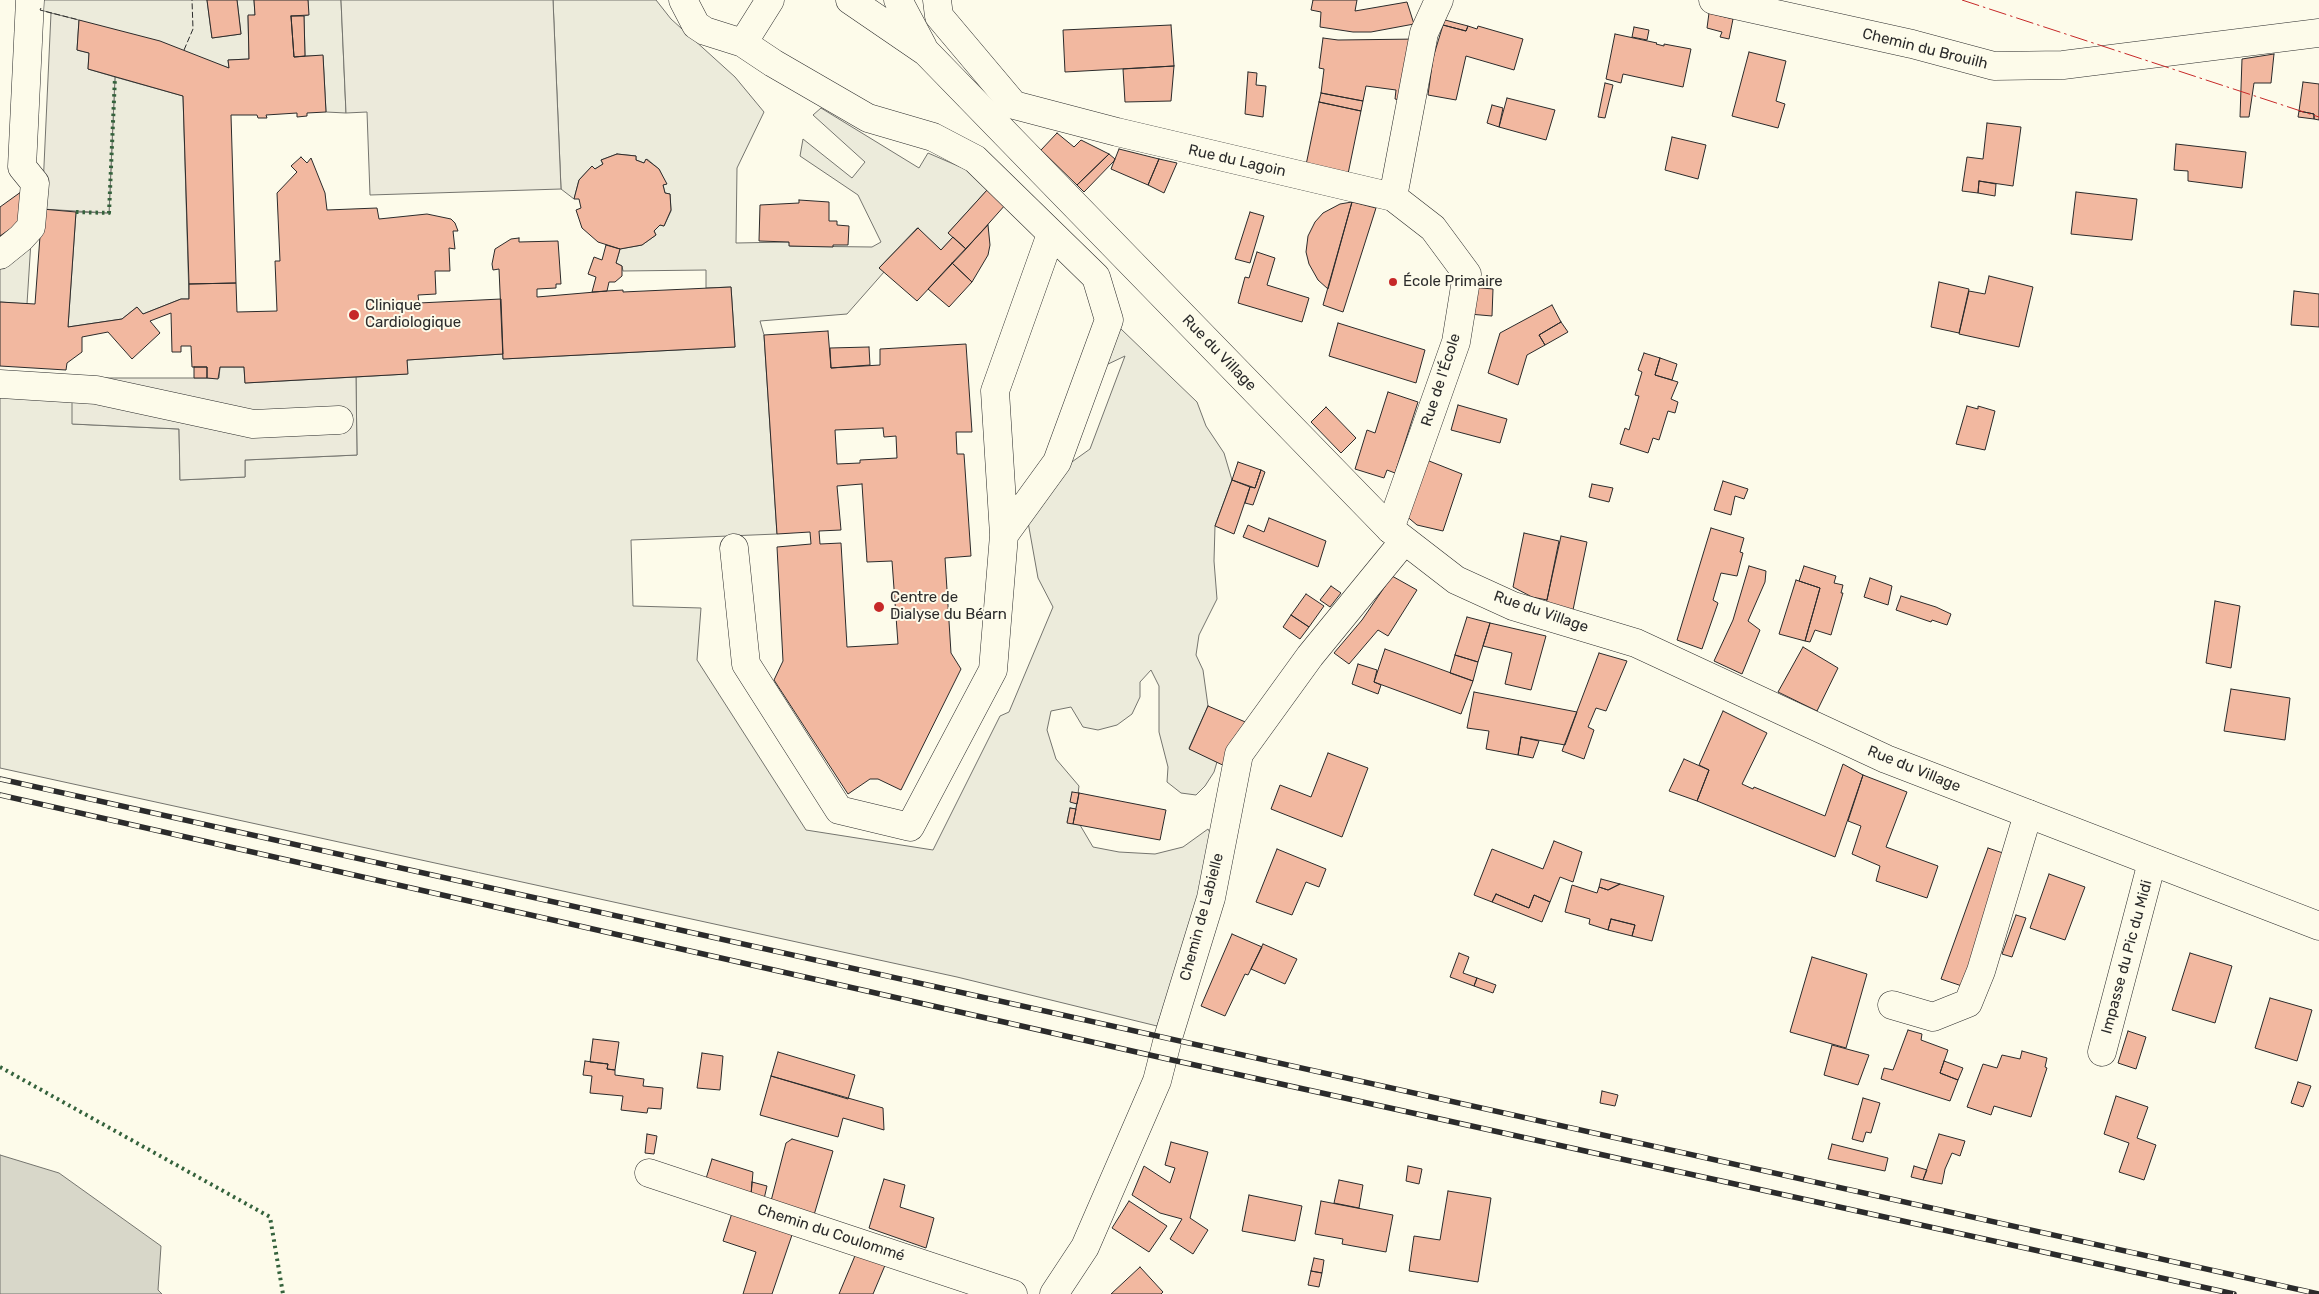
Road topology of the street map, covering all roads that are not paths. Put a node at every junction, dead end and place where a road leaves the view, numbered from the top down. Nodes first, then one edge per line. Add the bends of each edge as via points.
1 (30, 0) edge
2 (684, 0) edge
3 (770, 0) edge
4 (850, 0) edge
5 (898, 0) edge
6 (936, 0) edge
7 (1439, 0) edge
8 (1713, 0) edge
9 (2319, 33) edge
10 (743, 43) junction
11 (926, 52) junction
12 (1393, 197) junction
13 (1051, 234) junction
14 (0, 255) edge
15 (0, 384) edge
16 (339, 420) dead end
17 (1397, 535) junction
18 (1004, 536) junction
19 (734, 548) dead end
20 (2028, 814) junction
21 (2152, 862) junction
22 (2319, 926) edge
23 (1892, 1005) dead end
24 (2102, 1052) dead end
25 (649, 1173) dead end
26 (1013, 1294) edge
27 (1054, 1294) edge

1 - 14 street via 22,166 35,183 31,227
2 - 10 street via 696,25
3 - 10 street
4 - 11 street, Rue du Village
5 - 11 street, Rue du Village
6 - 12 street, Rue du Lagoin via 939,16 1014,105
7 - 12 street via 1424,33
8 - 9 street, Chemin du Brouilh via 1912,44 1994,66 2063,66
10 - 13 street via 868,118 933,138 975,159
11 - 17 street, Rue du Village
12 - 17 street, Rue de l'École via 1433,228 1467,274 1456,342
13 - 18 street via 995,391
13 - 18 street via 1096,277 1109,320 1057,462
15 - 16 street via 96,390 253,424
17 - 20 street, Rue du Village via 1456,580 1513,606 1636,642 1886,759
17 - 27 street, Chemin de Labielle via 1240,754 1211,898 1157,1081 1086,1247
18 - 19 street via 994,670 910,827 839,810 746,664
20 - 21 street, Rue du Village
20 - 23 street via 1981,971 1968,1003 1933,1017
21 - 22 street, Rue du Village
21 - 24 street, Impasse du Pic du Midi
25 - 26 street, Chemin du Coulommé

